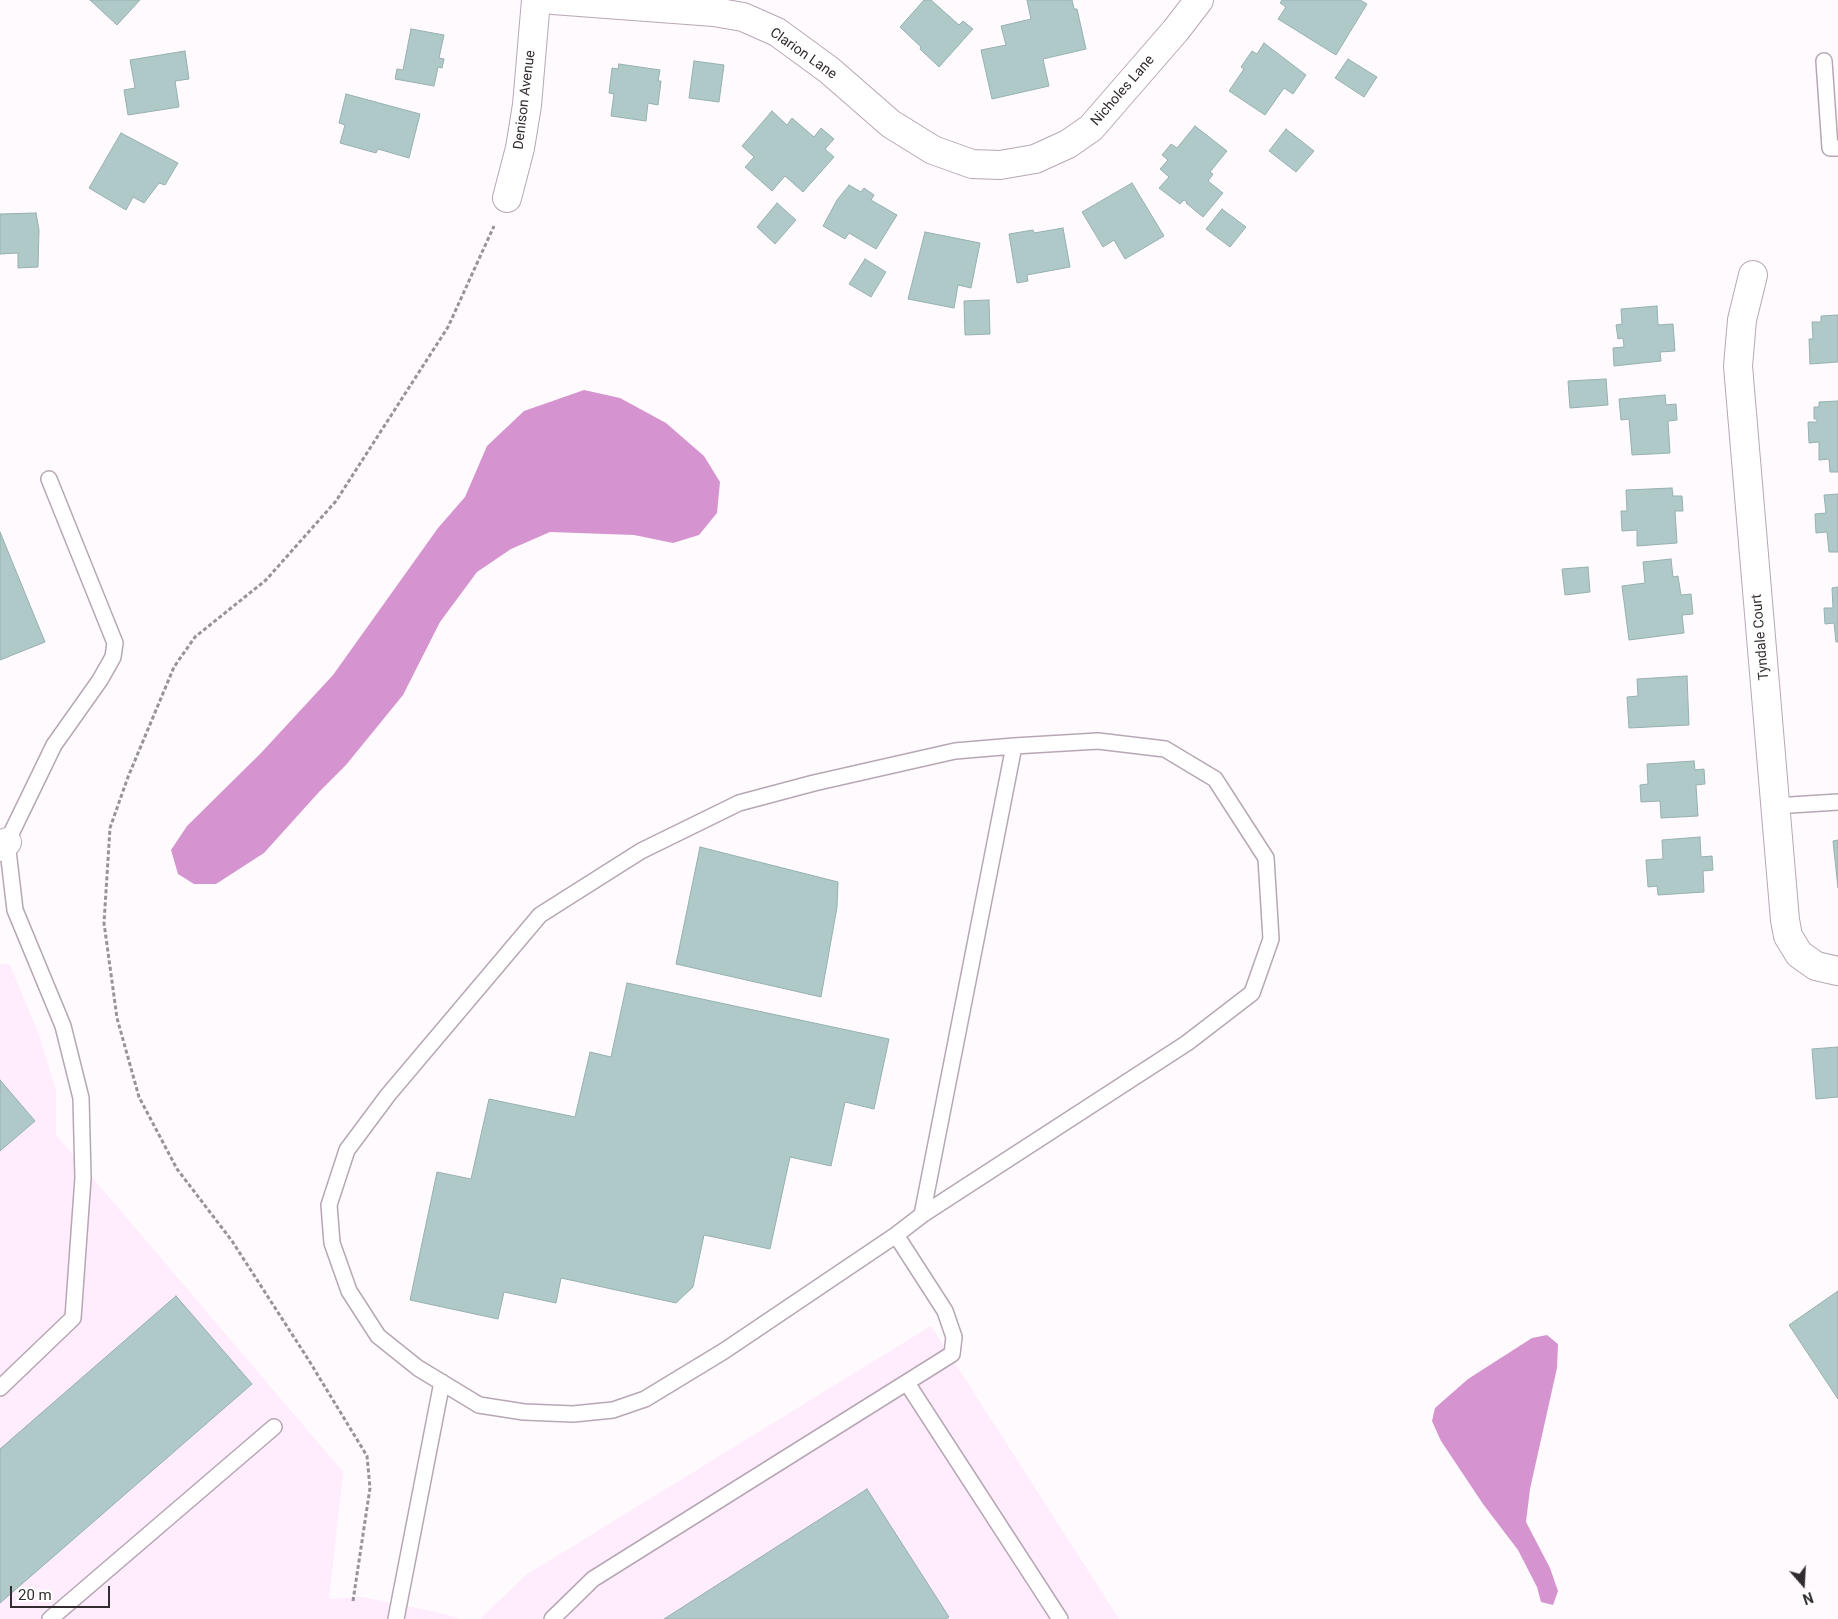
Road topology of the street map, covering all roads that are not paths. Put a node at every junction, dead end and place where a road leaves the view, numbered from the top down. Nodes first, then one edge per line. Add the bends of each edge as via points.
1 (536, 0) edge
2 (553, 0) edge
3 (1199, 0) edge
4 (1824, 61) dead end
5 (1838, 148) edge
6 (1000, 165) joint
7 (507, 198) road end
8 (1753, 275) dead end
9 (50, 478) dead end
10 (1014, 746) junction
11 (1838, 802) edge
12 (1775, 806) junction
13 (2, 844) edge
14 (1837, 971) edge
15 (922, 1215) junction
16 (896, 1235) junction
17 (442, 1382) junction
18 (907, 1382) junction
19 (0, 1388) edge
20 (274, 1427) dead end
21 (50, 1619) edge
22 (396, 1619) edge
23 (552, 1619) edge
24 (1060, 1619) edge

1 - 7 street, Denison Avenue via 527,105
2 - 6 street, Clarion Lane via 743,17 777,32 829,70 891,124 933,150 972,164
3 - 6 street, Nicholes Lane via 1091,128 1068,144 1035,158
4 - 5 lane via 1830,148
8 - 12 street, Tyndale Court via 1742,320 1738,366
9 - 13 lane via 115,643 113,657 54,745
10 - 15 lane
10 - 15 lane via 1098,741 1166,749 1215,780 1266,858 1271,939 1252,993 1187,1043
10 - 17 lane via 955,751 739,803 641,851 540,915 433,1040 347,1150 329,1205 332,1243 349,1291 378,1336 418,1368
11 - 12 lane
12 - 14 street, Tyndale Court via 1788,936 1800,954 1816,966
13 - 19 lane via 15,910 63,1026 81,1098 83,1178 73,1318
15 - 16 lane
16 - 17 lane via 724,1351 645,1399 613,1410 573,1414 524,1412 479,1405
16 - 18 lane via 945,1311 954,1337 952,1354
17 - 22 lane
18 - 23 lane via 593,1579
18 - 24 lane
20 - 21 lane

